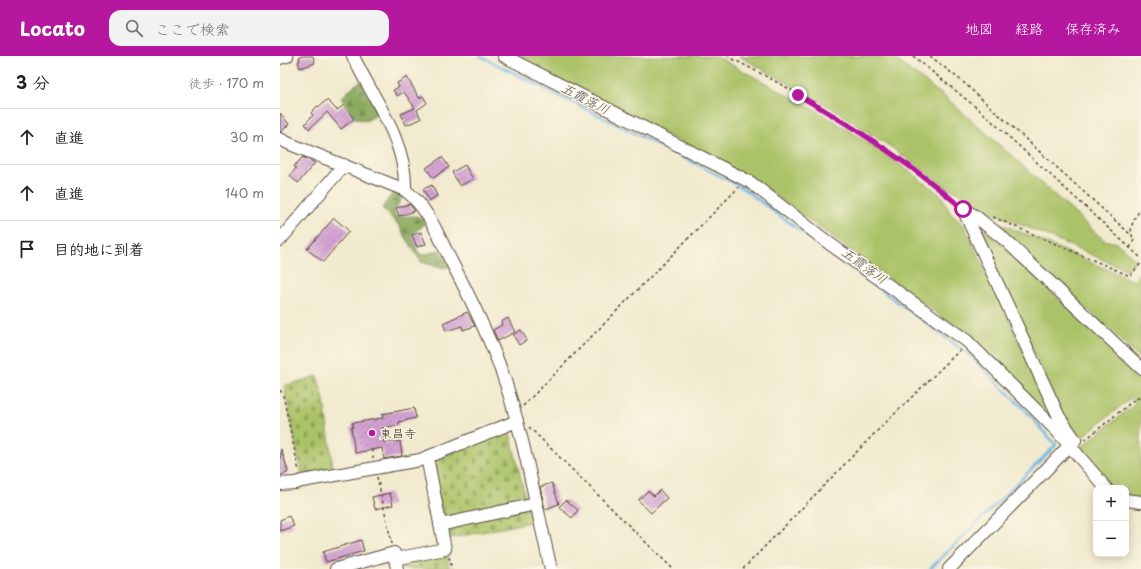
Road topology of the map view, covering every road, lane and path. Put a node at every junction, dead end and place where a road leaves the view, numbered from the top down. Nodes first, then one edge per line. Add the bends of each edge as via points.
1 (287, 56) edge
2 (353, 56) edge
3 (504, 56) edge
4 (727, 56) edge
5 (913, 56) edge
6 (930, 56) edge
7 (280, 58) edge
8 (280, 139) edge
9 (344, 165) junction
10 (405, 190) junction
11 (736, 190) dead end
12 (1141, 208) edge
13 (963, 209) junction
14 (987, 214) dead end
15 (1130, 234) junction
16 (280, 240) edge
17 (1130, 248) junction
18 (1141, 258) edge
19 (1141, 263) edge
20 (959, 351) dead end
21 (1141, 368) edge
22 (280, 390) edge
23 (1141, 397) edge
24 (517, 421) junction
25 (1082, 442) dead end
26 (1070, 446) junction
27 (372, 450) dead end
28 (427, 457) junction
29 (375, 468) junction
30 (302, 480) junction
31 (280, 484) edge
32 (1103, 485) edge
33 (1129, 500) edge
34 (1141, 502) edge
35 (536, 504) junction
36 (440, 525) junction
37 (395, 561) edge
38 (336, 569) edge
39 (551, 569) edge
40 (673, 569) edge
41 (743, 569) edge
42 (949, 569) edge

1 - 7 street
2 - 10 street via 394,133 405,173
3 - 26 street via 750,182 830,244 967,341
4 - 13 path via 857,130 939,188
5 - 17 path via 983,113
6 - 15 path via 963,82
8 - 9 street
9 - 10 street
9 - 16 street
10 - 24 street via 417,199 429,218 464,286 504,380
11 - 24 path via 520,409
12 - 15 path
13 - 21 street via 976,216 1009,244
13 - 26 street via 1059,417 1075,440
14 - 19 path via 1130,276
15 - 17 path via 1134,240
17 - 18 path
20 - 41 path
22 - 30 path
23 - 25 path
24 - 28 street
24 - 35 street
24 - 40 path via 529,427
26 - 32 street
26 - 42 street
27 - 29 path
28 - 29 street
28 - 36 street
29 - 30 street
29 - 37 path
30 - 31 street
33 - 34 street
35 - 36 street
35 - 39 street
36 - 37 street via 445,549
37 - 38 street

